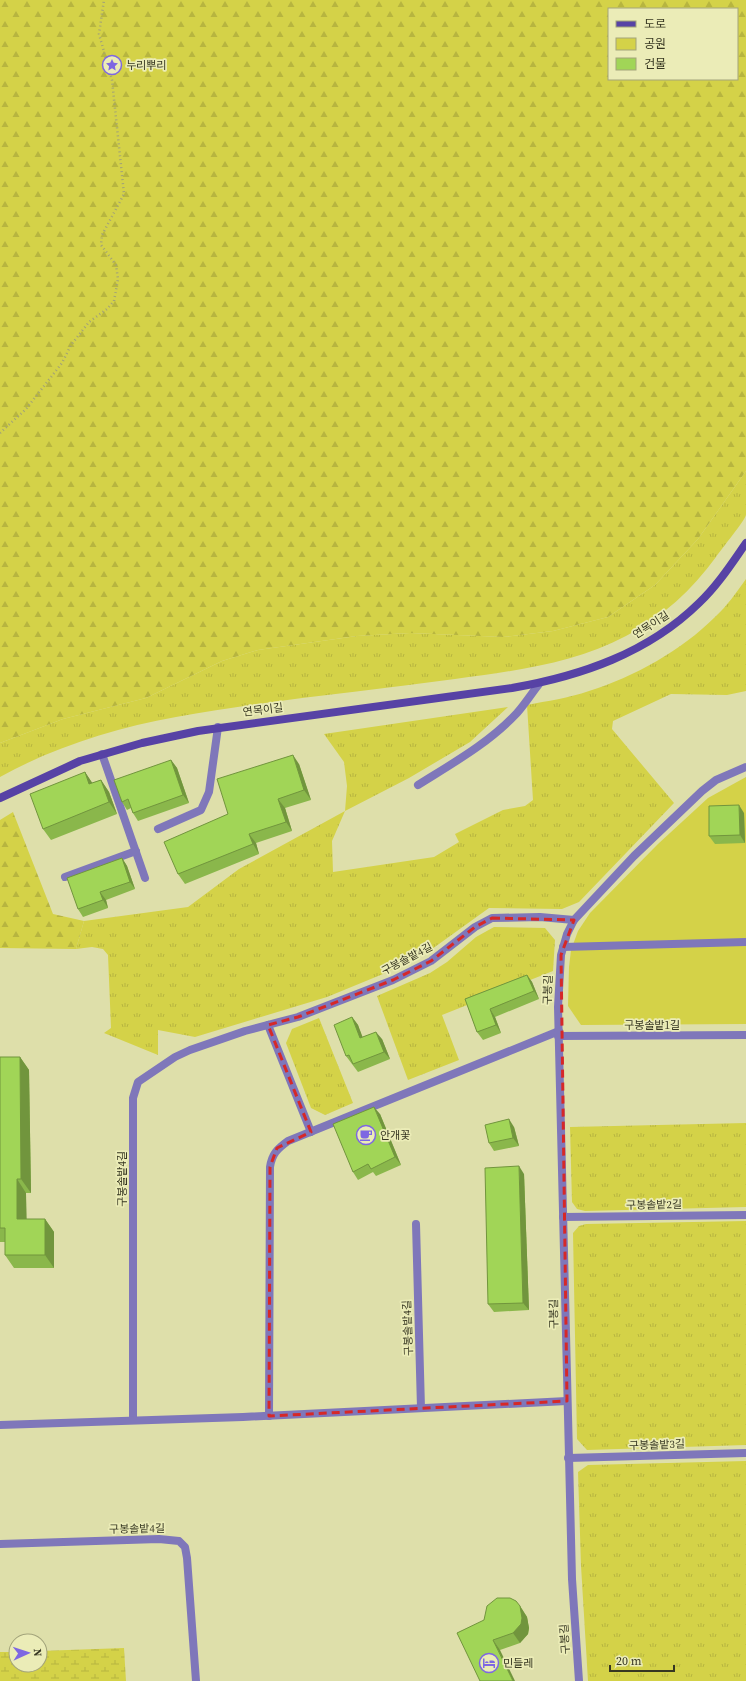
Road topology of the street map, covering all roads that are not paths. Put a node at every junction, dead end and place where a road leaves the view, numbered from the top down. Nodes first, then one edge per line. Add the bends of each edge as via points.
1 (746, 543) edge
2 (539, 684) junction
3 (218, 727) junction
4 (102, 754) junction
5 (746, 767) edge
6 (418, 785) dead end
7 (0, 798) edge
8 (158, 829) dead end
9 (136, 851) junction
10 (65, 877) dead end
11 (145, 878) dead end
12 (574, 920) junction
13 (746, 942) edge
14 (563, 947) junction
15 (268, 1025) junction
16 (558, 1033) junction
17 (746, 1035) edge
18 (311, 1132) junction
19 (746, 1215) edge
20 (563, 1217) junction
21 (416, 1224) dead end
22 (567, 1400) junction
23 (421, 1408) junction
24 (270, 1416) junction
25 (133, 1420) junction
26 (0, 1425) edge
27 (746, 1453) edge
28 (568, 1458) junction
29 (0, 1544) edge
30 (196, 1681) edge
31 (579, 1681) edge

1 - 2 street, 연목이길 via 699,603 664,632 616,659 592,669
2 - 3 street, 연목이길
2 - 6 street via 517,712 496,732 472,752
3 - 4 street, 연목이길 via 142,742
3 - 8 street via 209,792 201,810
4 - 7 street, 연목이길 via 51,773
4 - 9 street
5 - 12 street, 구봉길 via 716,780 702,791 634,856
9 - 10 street
9 - 11 street
12 - 14 street, 구봉길
12 - 15 street, 구봉솔밭4길 via 540,917 492,918 475,927 431,961 399,977 298,1017
13 - 14 street
14 - 16 street, 구봉길 via 559,980
15 - 18 street
15 - 25 street, 구봉솔밭4길 via 190,1050 145,1077 138,1082 135,1089 132,1098
16 - 17 street, 구봉솔밭1길
16 - 18 street
16 - 20 street, 구봉길
18 - 24 street via 277,1148 270,1167
19 - 20 street, 구봉솔밭2길
20 - 22 street, 구봉길
21 - 23 street, 구봉솔밭4길
22 - 23 street
22 - 28 street, 구봉길
23 - 24 street
24 - 25 street
25 - 26 street
27 - 28 street, 구봉솔밭3길
28 - 31 street, 구봉길
29 - 30 street, 구봉솔밭4길 via 159,1538 179,1541 187,1558

